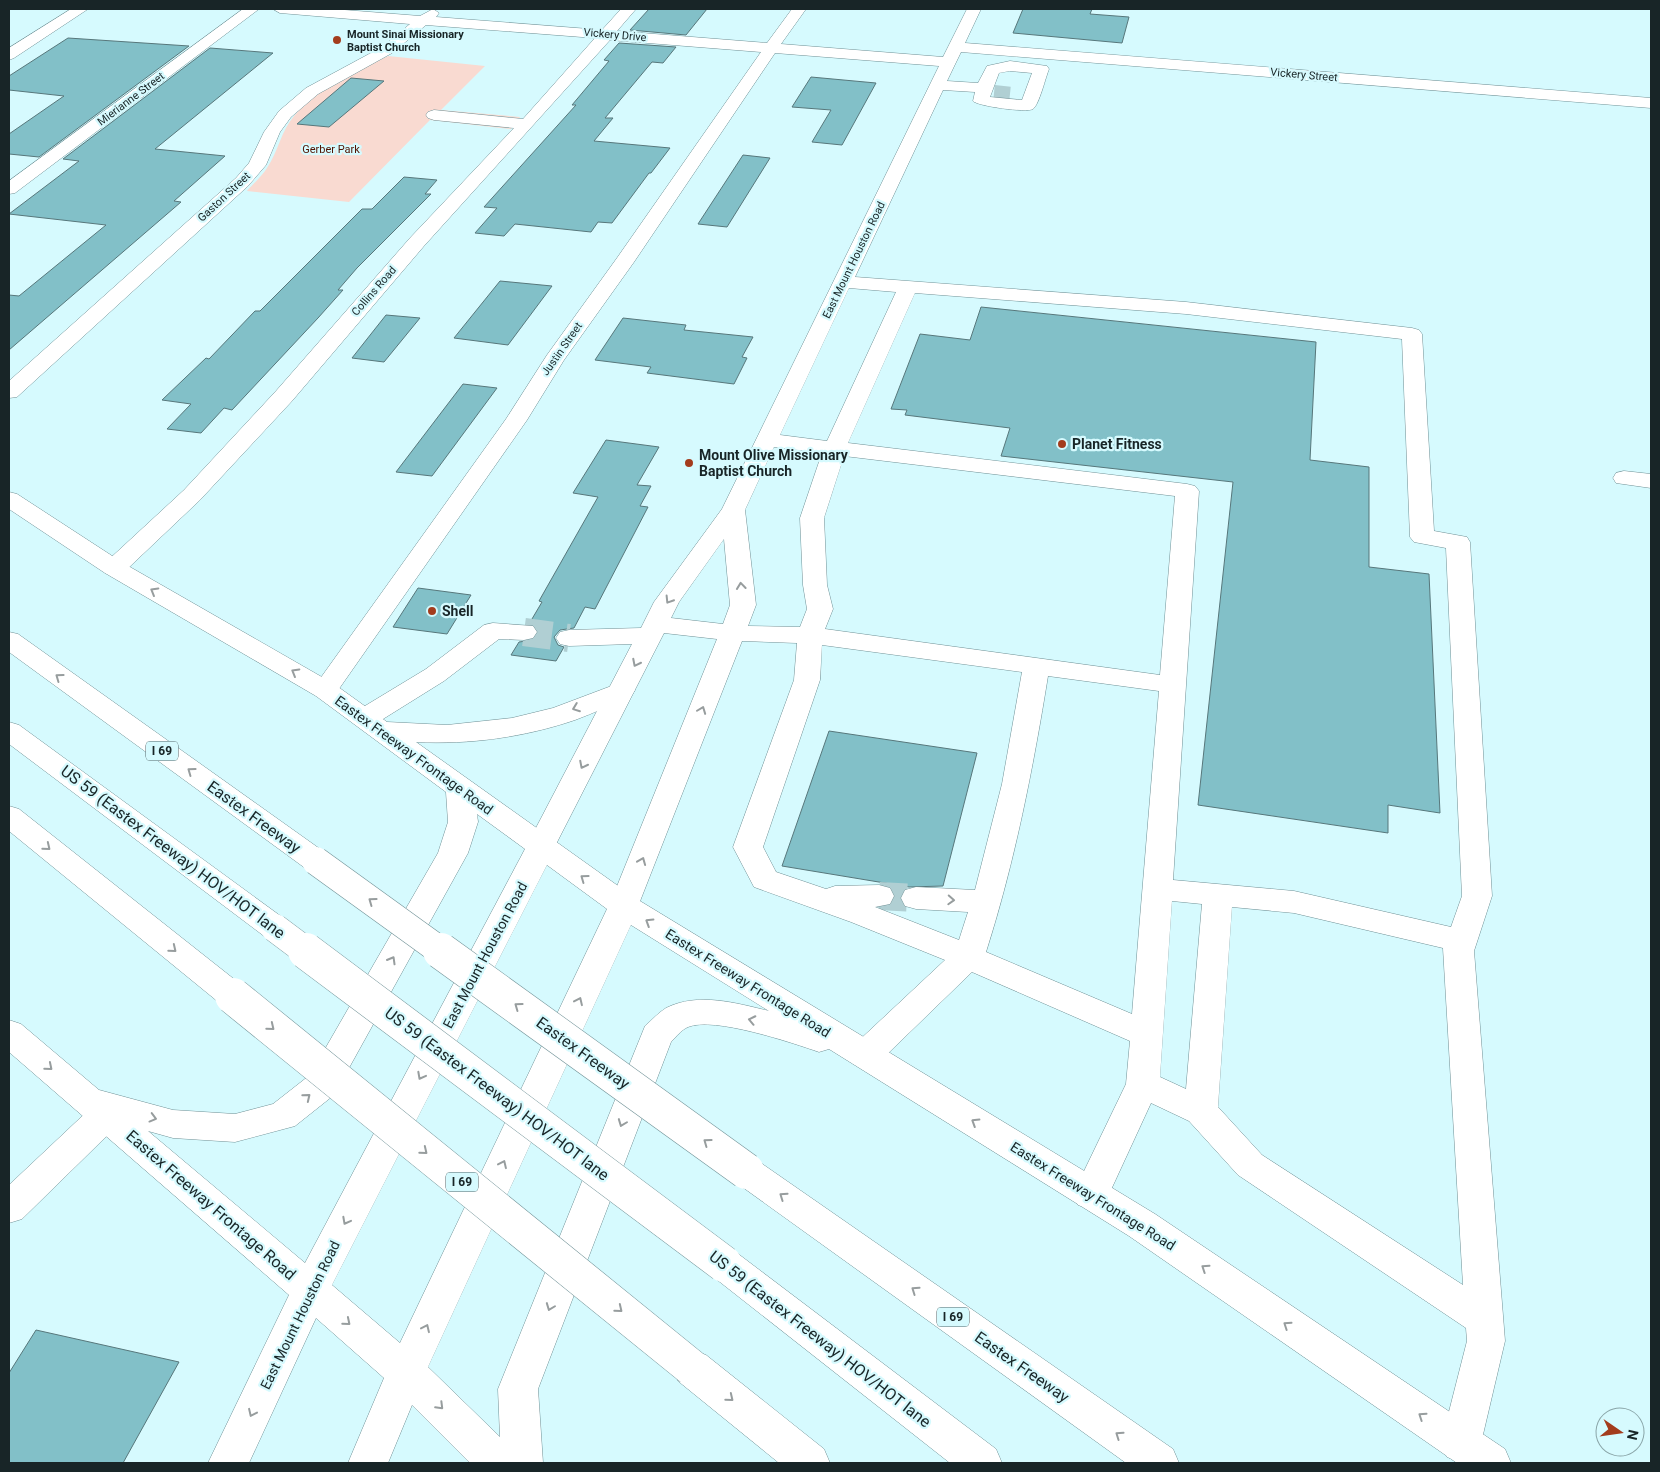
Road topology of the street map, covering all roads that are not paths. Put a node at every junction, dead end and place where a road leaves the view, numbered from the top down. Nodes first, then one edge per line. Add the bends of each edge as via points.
1 (81, 9) edge
2 (252, 9) edge
3 (280, 9) edge
4 (437, 9) edge
5 (629, 9) edge
6 (799, 9) edge
7 (974, 9) edge
8 (423, 20) junction
9 (606, 35) junction
10 (771, 48) junction
11 (9, 55) edge
12 (953, 55) junction
13 (1030, 81) junction
14 (938, 85) junction
15 (990, 85) junction
16 (1651, 103) edge
17 (434, 115) dead end
18 (527, 124) junction
19 (9, 189) edge
20 (844, 282) junction
21 (908, 287) junction
22 (9, 392) edge
23 (768, 440) junction
24 (835, 448) junction
25 (1624, 478) dead end
26 (1651, 481) edge
27 (9, 500) edge
28 (734, 510) junction
29 (114, 568) junction
30 (653, 630) junction
31 (524, 632) tunnel mouth
32 (732, 633) junction
33 (810, 635) junction
34 (569, 638) tunnel mouth
35 (9, 640) edge
36 (1036, 666) junction
37 (1173, 685) junction
38 (325, 690) junction
39 (622, 690) junction
40 (372, 724) junction
41 (9, 731) edge
42 (460, 788) junction
43 (9, 816) edge
44 (541, 847) junction
45 (1158, 889) junction
46 (1218, 895) junction
47 (879, 896) tunnel mouth
48 (821, 898) junction
49 (916, 898) tunnel mouth
50 (987, 902) junction
51 (624, 906) junction
52 (1461, 941) junction
53 (969, 956) junction
54 (9, 1032) edge
55 (1146, 1034) junction
56 (865, 1055) junction
57 (1143, 1084) junction
58 (97, 1108) junction
59 (1201, 1111) junction
60 (1091, 1194) junction
61 (9, 1208) edge
62 (310, 1290) junction
63 (1484, 1319) junction
64 (406, 1372) junction
65 (1476, 1453) edge
66 (228, 1463) edge
67 (368, 1463) edge
68 (498, 1463) edge
69 (523, 1463) edge
70 (810, 1463) edge
71 (982, 1463) edge
72 (1159, 1463) edge

1 - 11 main road
2 - 19 main road, Mierianne Street
3 - 8 main road, Vickery Drive
4 - 8 main road, Gaston Street
5 - 9 main road, Collins Road
6 - 10 main road, Justin Street
7 - 12 main road, East Mount Houston Road
8 - 9 main road, Vickery Drive
8 - 22 main road, Gaston Street via 387,50 320,86 285,114 272,132 257,165 242,182
9 - 10 main road, Vickery Drive
9 - 18 main road, Collins Road
10 - 12 main road, Vickery Drive
10 - 38 main road, Justin Street via 554,360 516,420
12 - 13 main road, Vickery Street
12 - 14 main road, East Mount Houston Road
13 - 15 main road via 1001,68 993,69
13 - 15 main road via 1028,105 981,101
13 - 16 main road, Vickery Street
14 - 15 main road
14 - 20 main road, East Mount Houston Road
17 - 18 main road
18 - 29 main road, Collins Road via 417,242 284,396 192,495
20 - 21 main road
20 - 23 main road, East Mount Houston Road
21 - 24 main road
21 - 52 main road via 1186,308 1412,334 1422,537 1458,542 1476,896
23 - 24 main road
23 - 28 main road, East Mount Houston Road
24 - 33 main road via 812,518 815,585 820,610
24 - 37 main road via 1188,491
25 - 26 main road
27 - 29 main road, Eastex Freeway Frontage Road
28 -> 30 main road, East Mount Houston Road via 667,602
32 -> 28 main road via 743,605
38 -> 29 main road, Eastex Freeway Frontage Road
30 - 32 main road
30 - 34 main road
30 -> 39 main road, East Mount Houston Road
31 - 40 main road via 493,631
32 - 33 main road
51 -> 32 main road
33 - 36 main road
33 - 48 main road via 806,680 748,847 765,879
72 -> 35 main road, Eastex Freeway / I 69, bridge via 746,1171
36 - 37 main road
36 - 50 main road via 1016,784
37 - 45 main road
38 - 40 main road, Eastex Freeway Frontage Road
39 -> 40 main road via 555,717 490,730 411,735
39 -> 44 main road, East Mount Houston Road
40 - 42 main road, Eastex Freeway Frontage Road
41 - 71 main road, US 59 (Eastex Freeway) HOV/HOT lane, bridge via 724,1264
42 - 44 main road, Eastex Freeway Frontage Road
58 -> 42 main road via 173,1124 235,1128 283,1116 322,1085 453,853 463,822
43 -> 70 main road, I 69, bridge
51 -> 44 main road, Eastex Freeway Frontage Road
44 -> 62 main road, East Mount Houston Road
45 - 46 main road
45 - 55 main road
46 - 52 main road via 1294,902
46 - 59 main road
47 - 48 main road
48 - 53 main road
49 -> 50 main road
50 - 53 main road
56 -> 51 main road, Eastex Freeway Frontage Road
64 -> 51 main road
52 - 63 main road via 1458,951
53 - 55 main road
53 - 56 main road
54 -> 58 main road, Eastex Freeway Frontage Road
55 - 57 main road
60 -> 56 main road, Eastex Freeway Frontage Road
56 -> 69 main road via 784,1028 706,1012 680,1016 657,1035 518,1389
57 - 59 main road
57 - 60 main road
58 - 61 main road
58 - 62 main road, Eastex Freeway Frontage Road
59 - 63 main road via 1250,1165
65 -> 60 main road, Eastex Freeway Frontage Road via 1142,1225
62 -> 64 main road, Eastex Freeway Frontage Road
62 -> 66 main road, East Mount Houston Road
63 - 65 main road via 1486,1341
64 - 67 main road
64 -> 68 main road, Eastex Freeway Frontage Road

